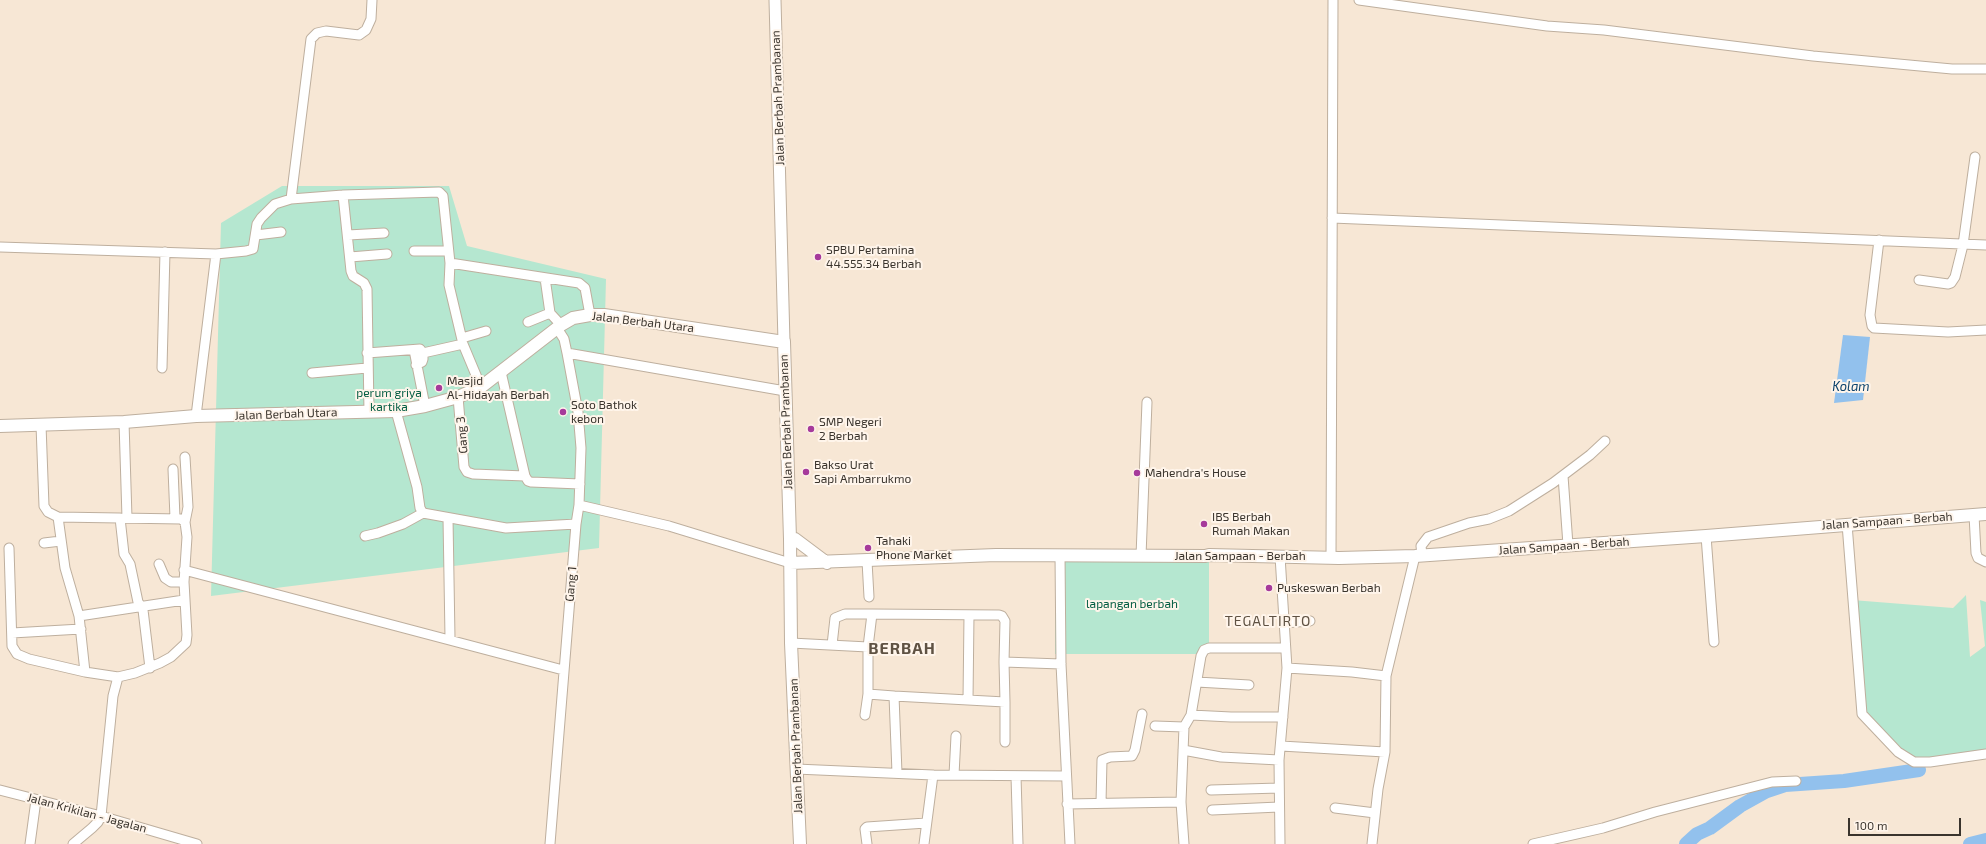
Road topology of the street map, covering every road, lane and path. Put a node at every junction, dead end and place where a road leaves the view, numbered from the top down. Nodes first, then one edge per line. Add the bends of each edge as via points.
1 (372, 0) edge
2 (775, 0) edge
3 (1333, 0) edge
4 (1359, 0) edge
5 (1372, 1) edge
6 (1986, 69) edge
7 (1975, 157) dead end
8 (344, 195) junction
9 (292, 199) junction
10 (1332, 218) junction
11 (281, 232) dead end
12 (384, 233) dead end
13 (256, 235) junction
14 (348, 235) junction
15 (1879, 240) junction
16 (1963, 245) junction
17 (0, 246) edge
18 (1986, 246) edge
19 (414, 251) dead end
20 (448, 251) junction
21 (165, 252) junction
22 (216, 254) junction
23 (387, 254) dead end
24 (350, 257) junction
25 (450, 263) junction
26 (545, 278) junction
27 (1919, 280) dead end
28 (550, 313) junction
29 (590, 314) junction
30 (528, 322) dead end
31 (559, 326) junction
32 (1986, 330) edge
33 (486, 331) dead end
34 (462, 341) junction
35 (784, 342) junction
36 (414, 350) junction
37 (368, 353) junction
38 (423, 353) junction
39 (567, 353) junction
40 (416, 365) junction
41 (162, 368) dead end
42 (367, 368) junction
43 (312, 372) dead end
44 (501, 372) junction
45 (481, 387) junction
46 (785, 391) junction
47 (458, 397) junction
48 (1147, 402) dead end
49 (425, 406) junction
50 (396, 411) junction
51 (369, 412) junction
52 (196, 416) junction
53 (124, 422) junction
54 (41, 425) junction
55 (0, 426) edge
56 (1605, 441) dead end
57 (185, 457) dead end
58 (173, 469) dead end
59 (525, 476) junction
60 (1563, 476) junction
61 (580, 484) junction
62 (579, 505) junction
63 (423, 513) junction
64 (1980, 514) edge
65 (58, 517) junction
66 (123, 518) junction
67 (174, 518) junction
68 (448, 518) junction
69 (185, 522) junction
70 (576, 524) junction
71 (1847, 524) junction
72 (365, 536) dead end
73 (1706, 536) junction
74 (790, 539) junction
75 (61, 541) junction
76 (44, 543) dead end
77 (1568, 545) junction
78 (9, 548) dead end
79 (1060, 555) junction
80 (1418, 555) junction
81 (1141, 556) junction
82 (1280, 556) junction
83 (1331, 557) junction
84 (867, 561) junction
85 (1986, 562) edge
86 (790, 563) junction
87 (827, 563) junction
88 (158, 564) dead end
89 (184, 570) junction
90 (184, 582) junction
91 (869, 597) dead end
92 (184, 600) junction
93 (140, 607) junction
94 (872, 614) junction
95 (969, 615) junction
96 (80, 616) junction
97 (1310, 621) dead end
98 (1284, 623) junction
99 (81, 630) junction
100 (12, 633) junction
101 (450, 638) dead end
102 (1714, 642) dead end
103 (791, 643) junction
104 (832, 645) junction
105 (868, 647) junction
106 (1285, 648) junction
107 (1004, 662) junction
108 (1061, 664) junction
109 (150, 668) junction
110 (1287, 668) junction
111 (563, 670) junction
112 (85, 672) junction
113 (1386, 676) junction
114 (118, 677) junction
115 (1197, 682) junction
116 (1249, 685) dead end
117 (868, 694) junction
118 (894, 696) junction
119 (968, 700) junction
120 (1005, 702) junction
121 (1142, 714) dead end
122 (865, 715) dead end
123 (1191, 715) junction
124 (1283, 717) junction
125 (1155, 726) dead end
126 (1184, 727) junction
127 (956, 736) dead end
128 (1005, 742) dead end
129 (1281, 746) junction
130 (1183, 750) junction
131 (1386, 752) junction
132 (1986, 754) edge
133 (1279, 760) junction
134 (796, 769) junction
135 (897, 773) junction
136 (933, 774) junction
137 (954, 775) junction
138 (1016, 776) junction
139 (1066, 776) junction
140 (1796, 781) dead end
141 (1279, 788) junction
142 (0, 790) edge
143 (1211, 790) dead end
144 (36, 800) junction
145 (1181, 802) junction
146 (1101, 803) junction
147 (1067, 804) junction
148 (1279, 806) junction
149 (1335, 808) dead end
150 (1212, 810) dead end
151 (1374, 813) junction
152 (101, 816) junction
153 (926, 823) junction
154 (30, 844) edge
155 (73, 844) edge
156 (197, 844) edge
157 (550, 844) edge
158 (800, 844) edge
159 (867, 844) edge
160 (924, 844) edge
161 (1018, 844) edge
162 (1070, 844) edge
163 (1184, 844) edge
164 (1280, 844) edge
165 (1372, 844) edge
166 (1532, 844) edge

1 - 9 street via 371,19 366,30 359,35 321,32 311,39
2 - 35 street, Jalan Berbah Prambanan
3 - 10 street
4 - 5 street
5 - 6 street via 1547,26 1604,30 1813,56 1952,69
7 - 16 street
8 - 9 street
8 - 14 street
8 - 20 street via 442,193
9 - 13 street via 275,204 258,224
10 - 15 street
10 - 83 street
11 - 13 street
12 - 14 street
13 - 22 street via 252,250
14 - 24 street
15 - 16 street
15 - 32 street via 1870,315 1874,328 1948,332
16 - 18 street
16 - 27 street via 1955,277 1951,283
17 - 21 street
19 - 20 street
20 - 25 street
21 - 22 street
21 - 41 street
22 - 52 street
23 - 24 street
24 - 37 street via 350,271 367,288
25 - 26 street
25 - 34 street via 449,285
26 - 28 street
26 - 29 street via 582,285 585,288
28 - 30 street
28 - 31 street, Gang 1
29 - 31 main road, Jalan Berbah Utara via 573,318
29 - 35 main road, Jalan Berbah Utara
31 - 39 street, Gang 1
31 - 44 main road, Jalan Berbah Utara
33 - 34 street
34 - 38 street
34 - 45 street
35 - 46 main road, Jalan Berbah Prambanan
36 - 37 street
36 - 38 street via 420,349
36 - 40 street
37 - 42 street
38 - 40 street via 422,362
39 - 46 street
39 - 61 street, Gang 1 via 578,412
40 - 49 street
42 - 43 street
42 - 51 street
44 - 45 main road, Jalan Berbah Utara
44 - 59 street
45 - 47 main road, Jalan Berbah Utara
46 - 74 main road, Jalan Berbah Prambanan
47 - 49 main road, Jalan Berbah Utara
47 - 59 street, Gang 3 via 464,466 467,472
48 - 81 street
49 - 50 main road, Jalan Berbah Utara
50 - 51 main road, Jalan Berbah Utara
50 - 63 street
51 - 52 main road, Jalan Berbah Utara
52 - 53 main road, Jalan Berbah Utara
53 - 54 main road, Jalan Berbah Utara
53 - 66 street
54 - 55 main road, Jalan Berbah Utara
54 - 65 street via 44,506 48,512
56 - 60 street
57 - 69 street via 188,508
58 - 67 street
59 - 61 street via 531,482
60 - 77 street
60 - 80 street via 1503,514 1428,537
61 - 62 street, Gang 1
62 - 70 street, Gang 1
62 - 86 street via 669,526
63 - 68 street
63 - 72 street via 403,524
64 - 71 main road, Jalan Sampaan - Berbah
64 - 85 street via 1976,553 1978,558
65 - 66 street
65 - 75 street
66 - 67 street
66 - 93 street via 124,554 130,564
67 - 69 street
68 - 70 street via 506,528
68 - 101 street
69 - 89 street via 187,537
70 - 111 street, Gang 1
71 - 73 main road, Jalan Sampaan - Berbah
71 - 132 street via 1862,714 1898,752 1914,762
73 - 77 main road, Jalan Sampaan - Berbah
73 - 102 street
74 - 86 main road, Jalan Berbah Prambanan
74 - 87 main road via 795,539
75 - 76 street
75 - 96 street via 65,568
77 - 80 main road, Jalan Sampaan - Berbah
78 - 100 street
79 - 81 main road, Jalan Sampaan - Berbah
79 - 84 main road, Jalan Sampaan - Berbah via 958,556
79 - 108 street
80 - 83 main road, Jalan Sampaan - Berbah
80 - 113 street
81 - 82 main road, Jalan Sampaan - Berbah
82 - 83 main road, Jalan Sampaan - Berbah
82 - 98 street
84 - 87 main road, Jalan Sampaan - Berbah
84 - 91 street
86 - 87 main road, Jalan Sampaan - Berbah
86 - 103 main road, Jalan Berbah Prambanan
88 - 90 street via 170,582
89 - 90 street
89 - 111 street
90 - 92 street
92 - 93 street
92 - 109 street via 186,643 171,657
93 - 96 street
93 - 109 street via 143,610
94 - 95 street
94 - 104 street via 845,614 835,618
94 - 105 street
95 - 107 street via 999,615 1004,618
95 - 119 street
96 - 99 street
97 - 98 street
98 - 106 street
99 - 100 street
99 - 112 street
100 - 112 street via 14,651 22,657
103 - 104 street
103 - 134 main road, Jalan Berbah Prambanan
104 - 105 street
105 - 117 street
106 - 110 street
106 - 115 street via 1209,648 1204,650 1201,656
107 - 108 street
107 - 120 street
108 - 139 street
109 - 114 street
110 - 113 street
110 - 124 street
111 - 157 street, Gang 1
112 - 114 street
113 - 131 street
114 - 152 street via 113,696
115 - 116 street
115 - 123 street
117 - 118 street
117 - 122 street
118 - 119 street
118 - 135 street
119 - 120 street
120 - 128 street
121 - 146 street via 1132,756 1102,760
123 - 124 street
123 - 126 street
124 - 129 street
125 - 126 street
126 - 130 street
127 - 137 street
129 - 131 street
129 - 133 street
130 - 133 street via 1221,757
130 - 145 street
131 - 151 street
133 - 141 street
134 - 135 street
134 - 158 main road, Jalan Berbah Prambanan
135 - 136 street
136 - 137 street
136 - 153 street
137 - 138 street
138 - 139 street
138 - 161 street
139 - 147 street
140 - 166 street via 1772,782 1603,828
141 - 143 street
141 - 148 street
142 - 144 street, Jalan Krikilan - Jagalan
144 - 152 street, Jalan Krikilan - Jagalan
144 - 154 street
145 - 146 street
145 - 163 street
146 - 147 street
147 - 162 street
148 - 150 street
148 - 164 street
149 - 151 street
151 - 165 street
152 - 155 street via 92,828
152 - 156 street, Jalan Krikilan - Jagalan
153 - 159 street via 867,827
153 - 160 street

